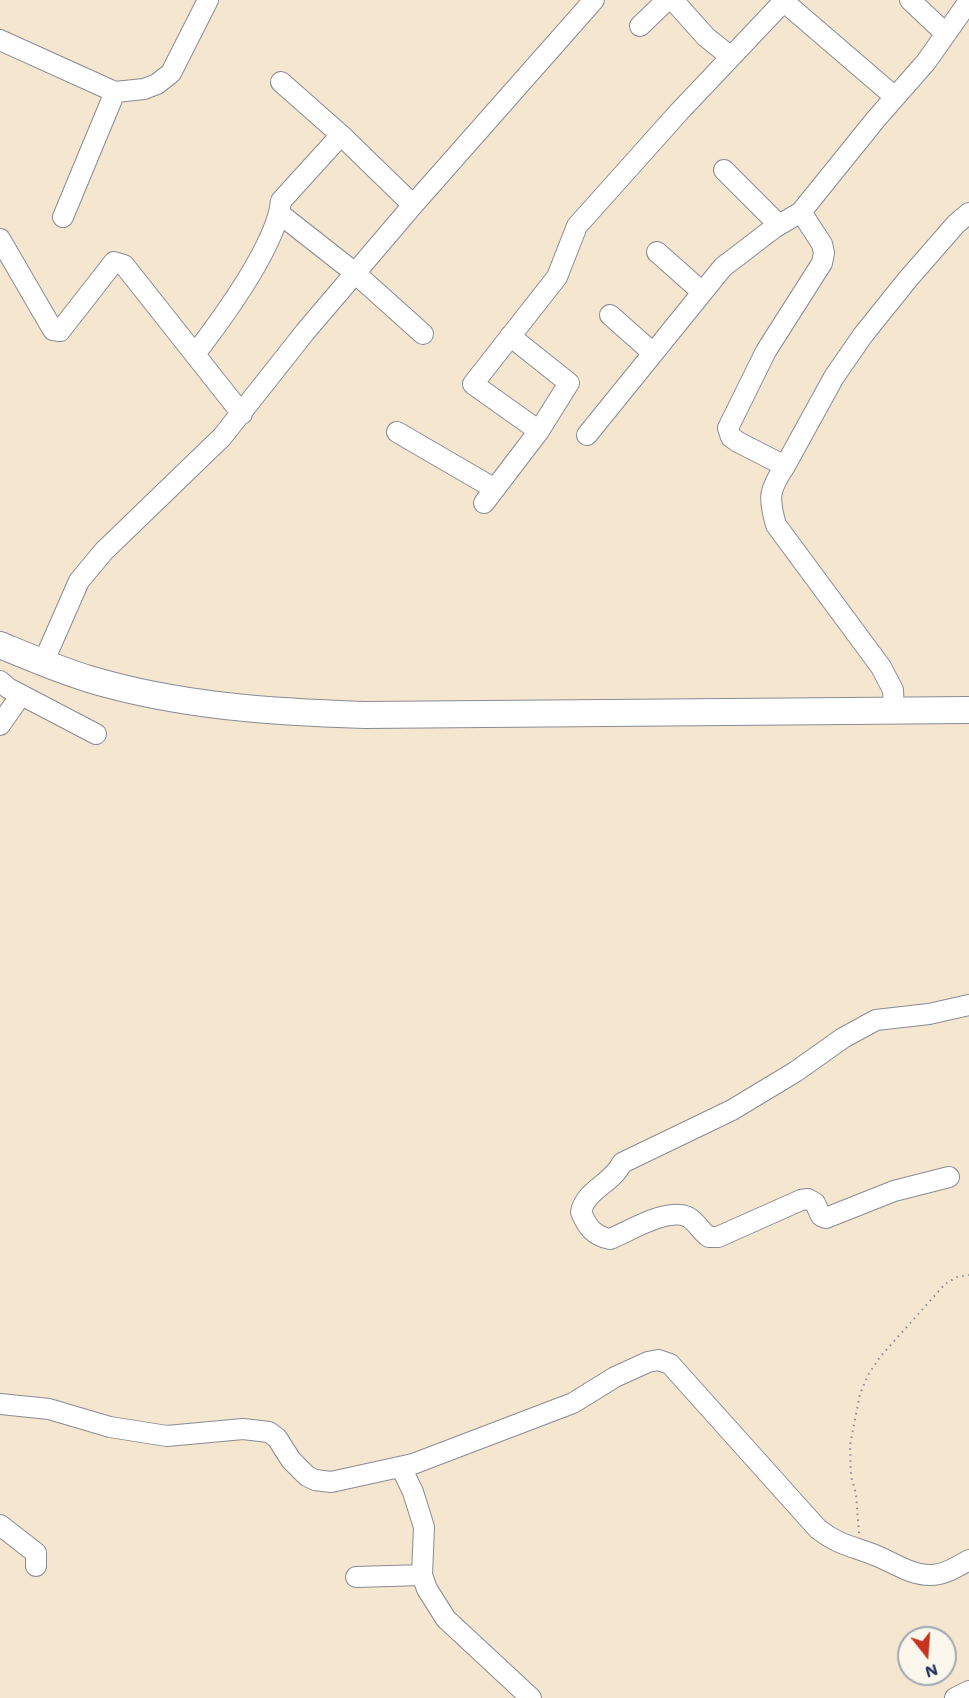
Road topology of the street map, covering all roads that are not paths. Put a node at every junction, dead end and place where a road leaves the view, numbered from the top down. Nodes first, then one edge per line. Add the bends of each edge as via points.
1 (208, 0) edge
2 (594, 0) edge
3 (667, 0) edge
4 (673, 0) edge
5 (783, 0) edge
6 (910, 0) edge
7 (969, 2) edge
8 (640, 26) dead end
9 (946, 34) junction
10 (0, 40) edge
11 (731, 57) junction
12 (281, 82) dead end
13 (115, 92) junction
14 (895, 97) junction
15 (341, 135) junction
16 (724, 170) dead end
17 (413, 205) junction
18 (801, 212) junction
19 (969, 213) edge
20 (280, 214) junction
21 (63, 217) dead end
22 (779, 225) junction
23 (0, 239) edge
24 (657, 252) dead end
25 (355, 273) junction
26 (702, 292) junction
27 (610, 315) dead end
28 (423, 334) dead end
29 (510, 336) junction
30 (653, 353) junction
31 (195, 354) junction
32 (242, 414) junction
33 (539, 431) junction
34 (397, 432) dead end
35 (587, 435) dead end
36 (786, 466) junction
37 (0, 645) edge
38 (43, 663) junction
39 (0, 681) edge
40 (21, 695) junction
41 (894, 710) junction
42 (969, 710) edge
43 (0, 725) edge
44 (96, 734) dead end
45 (969, 1005) edge
46 (949, 1177) dead end
47 (0, 1404) edge
48 (401, 1467) junction
49 (0, 1525) edge
50 (969, 1560) edge
51 (36, 1566) dead end
52 (423, 1575) junction
53 (356, 1577) dead end
54 (969, 1691) edge
55 (531, 1698) edge
56 (955, 1698) edge

1 - 13 street via 171,73 144,89
2 - 17 street
3 - 8 street
4 - 11 street via 706,37
5 - 11 street
5 - 14 street
6 - 9 street
7 - 9 street
9 - 14 street
10 - 13 street
11 - 29 street via 577,226 557,277
12 - 15 street
13 - 21 street
14 - 18 street
15 - 17 street
15 - 20 street via 281,201
16 - 22 street
17 - 25 street
18 - 22 street
18 - 36 street via 822,244 822,263 766,351 728,428 738,442
19 - 36 street via 908,279 864,335 834,377
20 - 25 street
20 - 31 street via 227,312
22 - 26 street via 723,267
23 - 31 street via 53,330 60,331 114,262 124,265
24 - 26 street
25 - 28 street
25 - 32 street
26 - 30 street
27 - 30 street
29 - 33 street via 569,383
29 - 33 street via 473,384
30 - 35 street
31 - 32 street
32 - 38 street via 104,551 79,581
33 - 34 street via 490,496
36 - 41 street via 774,482 769,502 776,525 881,668 893,690
37 - 38 main road
38 - 41 main road via 154,695 289,713
39 - 40 street
40 - 43 street
40 - 44 street
41 - 42 main road
45 - 46 street via 876,1020 862,1027 732,1110 622,1163 614,1176 586,1200 580,1212 593,1232 610,1239 663,1216 682,1215 709,1237 718,1237 801,1200 814,1203 826,1218 894,1191
47 - 48 street via 49,1409 110,1427 167,1436 243,1429 269,1432 300,1469 315,1480 331,1482
48 - 50 street via 573,1403 615,1377 658,1360 670,1364 818,1529 839,1543 929,1575
48 - 52 street via 424,1527
49 - 51 street via 36,1553
52 - 53 street
52 - 55 street via 446,1619
54 - 56 street

